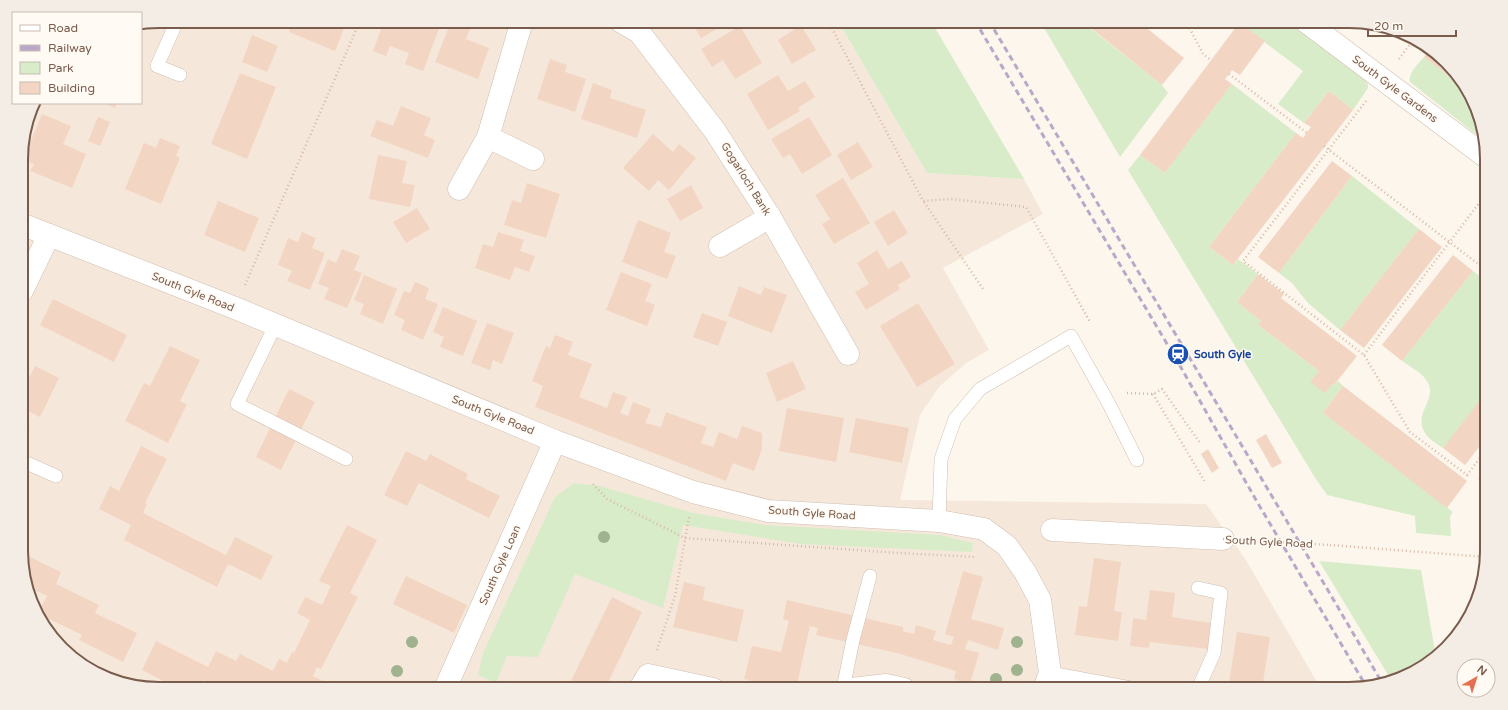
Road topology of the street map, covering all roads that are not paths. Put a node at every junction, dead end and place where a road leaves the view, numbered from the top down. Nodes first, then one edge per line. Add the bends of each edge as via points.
1 (174, 28) edge
2 (520, 28) edge
3 (632, 28) edge
4 (1313, 28) edge
5 (180, 75) dead end
6 (488, 137) junction
7 (1480, 152) edge
8 (534, 159) dead end
9 (459, 189) dead end
10 (770, 217) junction
11 (28, 226) edge
12 (49, 235) junction
13 (720, 246) dead end
14 (28, 279) edge
15 (275, 326) junction
16 (848, 354) dead end
17 (555, 441) junction
18 (346, 459) dead end
19 (1137, 460) dead end
20 (28, 464) edge
21 (56, 476) dead end
22 (939, 521) junction
23 (1052, 530) dead end
24 (1223, 539) road end
25 (870, 576) dead end
26 (1198, 588) dead end
27 (1047, 681) edge
28 (448, 682) edge
29 (844, 682) edge
30 (1058, 682) edge
31 (1201, 682) edge

1 - 5 lane via 157,66
2 - 6 street
3 - 10 street, Gogarloch Bank via 639,32 715,131
4 - 7 street, South Gyle Gardens
6 - 8 street
6 - 9 street
10 - 13 street
10 - 16 street, Gogarloch Bank
11 - 12 street, South Gyle Road
12 - 14 street
12 - 15 street, South Gyle Road
15 - 17 street, South Gyle Road
15 - 18 lane via 237,404
17 - 22 street, South Gyle Road via 693,492 768,511
17 - 28 street, South Gyle Loan
19 - 22 lane via 1071,336 980,389 955,420 941,459
20 - 21 lane
22 - 27 street, South Gyle Road via 984,529 1007,546 1025,572 1040,600
23 - 24 street, South Gyle Road
25 - 29 lane
26 - 31 lane via 1221,593 1214,653
27 - 30 lane

